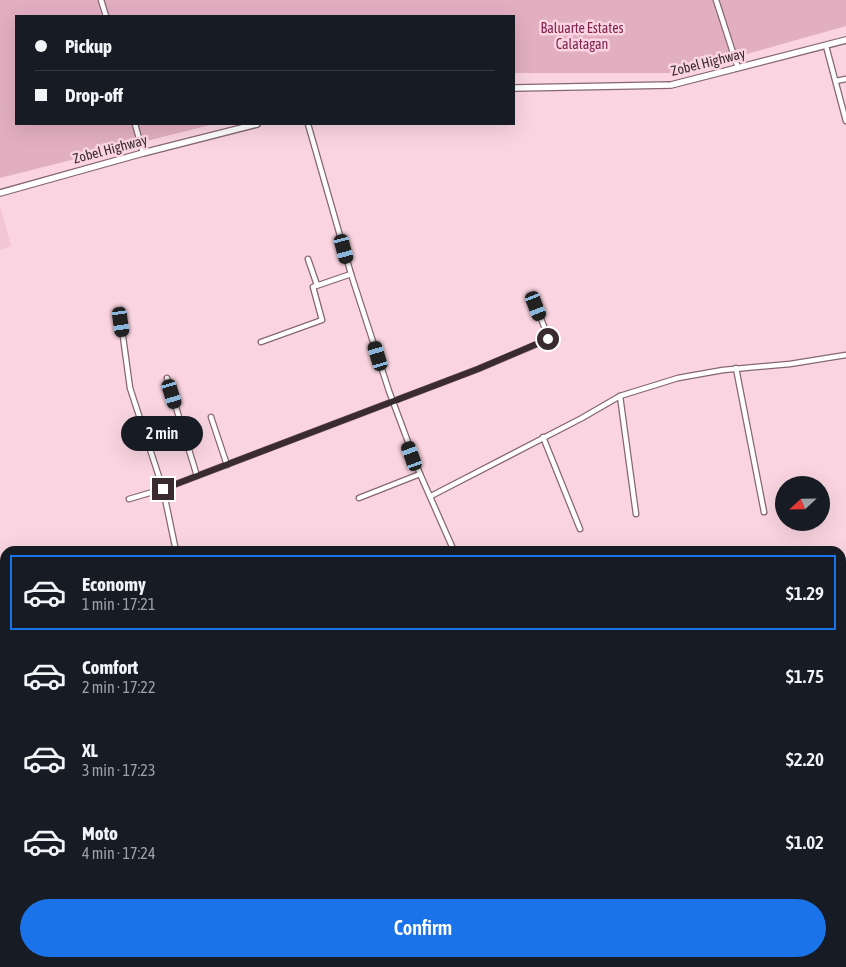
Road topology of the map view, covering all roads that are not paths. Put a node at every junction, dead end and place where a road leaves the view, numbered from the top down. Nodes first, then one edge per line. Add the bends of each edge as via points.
1 (102, 0) edge
2 (716, 0) edge
3 (106, 15) edge
4 (846, 40) edge
5 (826, 46) junction
6 (738, 68) junction
7 (846, 79) edge
8 (836, 81) junction
9 (515, 88) edge
10 (846, 120) edge
11 (135, 125) edge
12 (253, 125) edge
13 (308, 125) edge
14 (143, 152) junction
15 (0, 192) edge
16 (308, 259) dead end
17 (351, 274) junction
18 (317, 285) junction
19 (536, 306) dead end
20 (121, 322) dead end
21 (261, 342) dead end
22 (846, 355) edge
23 (736, 368) junction
24 (167, 378) dead end
25 (620, 396) junction
26 (393, 401) junction
27 (211, 418) dead end
28 (543, 437) junction
29 (226, 465) junction
30 (420, 474) junction
31 (197, 476) junction
32 (163, 489) junction
33 (431, 496) junction
34 (359, 498) dead end
35 (128, 499) dead end
36 (764, 512) dead end
37 (636, 514) dead end
38 (580, 529) dead end
39 (175, 546) edge
40 (452, 546) edge

1 - 3 street
2 - 6 street
4 - 5 main road, Zobel Highway
5 - 6 main road, Zobel Highway
5 - 8 street
6 - 9 main road, Zobel Highway via 671,85
7 - 8 street
8 - 10 street
11 - 14 street
12 - 14 main road, Zobel Highway
13 - 17 street
14 - 15 main road, Zobel Highway
16 - 18 street
17 - 18 street
17 - 26 street
18 - 21 street via 313,287 322,320
19 - 26 street via 548,339
20 - 32 street via 130,388
22 - 23 street
23 - 25 street via 678,378
23 - 36 street
24 - 31 street
25 - 28 street
25 - 37 street
26 - 29 street
26 - 30 street
27 - 29 street
28 - 33 street
28 - 38 street
29 - 31 street
30 - 33 street
30 - 34 street
31 - 32 street
32 - 35 street
32 - 39 street
33 - 40 street

